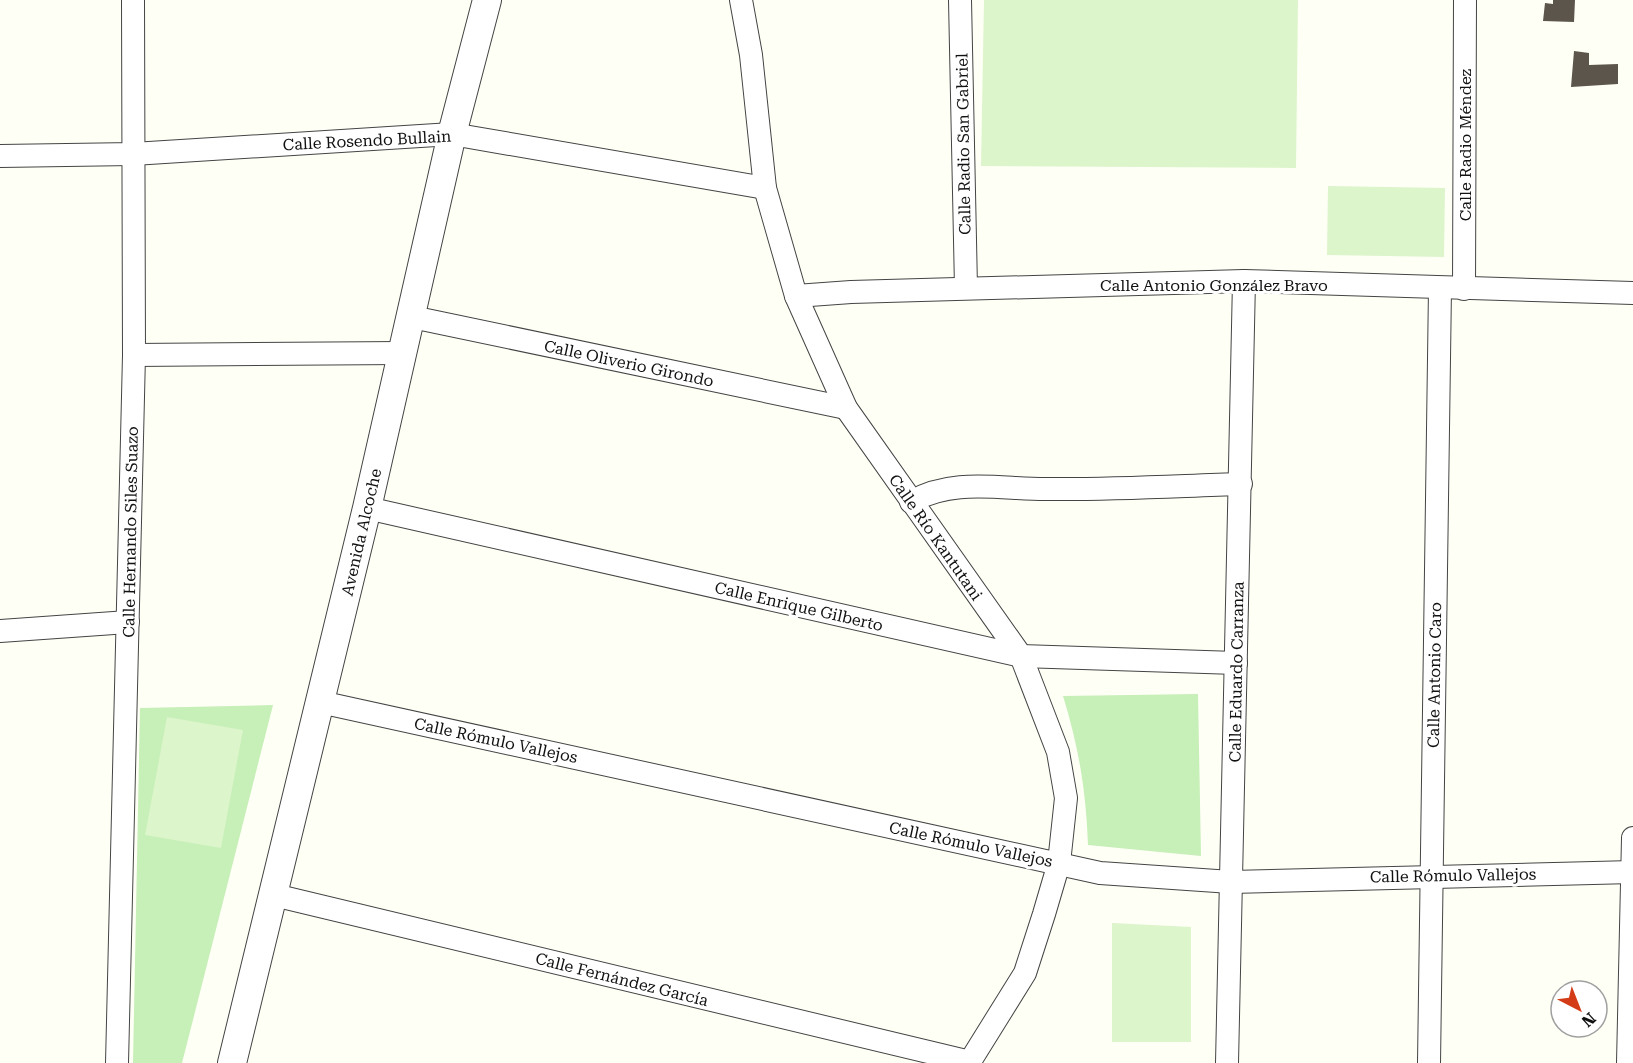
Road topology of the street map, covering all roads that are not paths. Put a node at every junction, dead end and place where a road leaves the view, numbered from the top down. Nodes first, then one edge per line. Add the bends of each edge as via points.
1 (133, 0) edge
2 (487, 0) edge
3 (741, 0) edge
4 (960, 0) edge
5 (1466, 0) edge
6 (452, 134) junction
7 (133, 154) junction
8 (0, 156) edge
9 (765, 189) junction
10 (1244, 281) junction
11 (966, 288) junction
12 (1440, 288) junction
13 (1464, 289) junction
14 (1633, 293) edge
15 (796, 296) junction
16 (412, 317) junction
17 (402, 353) junction
18 (134, 355) junction
19 (846, 408) junction
20 (1241, 484) junction
21 (911, 502) junction
22 (367, 508) junction
23 (128, 622) junction
24 (0, 631) edge
25 (1021, 656) junction
26 (1236, 663) junction
27 (320, 702) junction
28 (1633, 838) edge
29 (1059, 863) junction
30 (1633, 872) edge
31 (1431, 876) junction
32 (1231, 882) junction
33 (274, 895) junction
34 (117, 1063) edge
35 (232, 1063) edge
36 (969, 1063) edge
37 (1227, 1063) edge
38 (1429, 1063) edge
39 (1628, 1063) edge

1 - 7 street, Calle Hernando Siles Suazo
2 - 6 street, Avenida Alcoche
3 - 9 street, Calle Río Kantutani
4 - 11 street, Calle Radio San Gabriel
5 - 13 street, Calle Radio Méndez
6 - 7 street, Calle Rosendo Bullain
6 - 9 street, Calle Rosendo Bullain
6 - 16 street, Avenida Alcoche
7 - 8 street, Calle Rosendo Bullain
7 - 18 street, Calle Hernando Siles Suazo
9 - 15 street, Calle Río Kantutani
10 - 11 street, Calle Antonio González Bravo
10 - 12 street, Calle Antonio González Bravo
10 - 20 street, Calle Eduardo Carranza
11 - 15 street, Calle Antonio González Bravo
12 - 13 street, Calle Antonio González Bravo
12 - 31 street, Calle Antonio Caro
13 - 14 street, Calle Antonio González Bravo
15 - 19 street, Calle Río Kantutani
16 - 17 street, Avenida Alcoche
16 - 19 street, Calle Oliverio Girondo
17 - 18 street
17 - 22 street, Avenida Alcoche
18 - 23 street, Calle Hernando Siles Suazo
19 - 21 street, Calle Río Kantutani
20 - 21 street via 947,487
20 - 26 street, Calle Eduardo Carranza
21 - 25 street, Calle Río Kantutani
22 - 25 street, Calle Enrique Gilberto
22 - 27 street, Avenida Alcoche
23 - 24 street
23 - 34 street, Calle Hernando Siles Suazo
25 - 26 street, Calle Enrique Gilberto
25 - 29 street, Calle Río Kantutani via 1058,752 1066,798
26 - 32 street, Calle Eduardo Carranza
27 - 29 street, Calle Rómulo Vallejos
27 - 33 street, Avenida Alcoche
28 - 30 street
29 - 32 street, Calle Rómulo Vallejos via 1100,873
29 - 36 street, Calle Río Kantutani via 1025,973
30 - 31 street, Calle Rómulo Vallejos
30 - 39 street
31 - 32 street, Calle Rómulo Vallejos
31 - 38 street, Calle Antonio Caro
32 - 37 street, Calle Eduardo Carranza
33 - 35 street, Avenida Alcoche
33 - 36 street, Calle Fernández García

